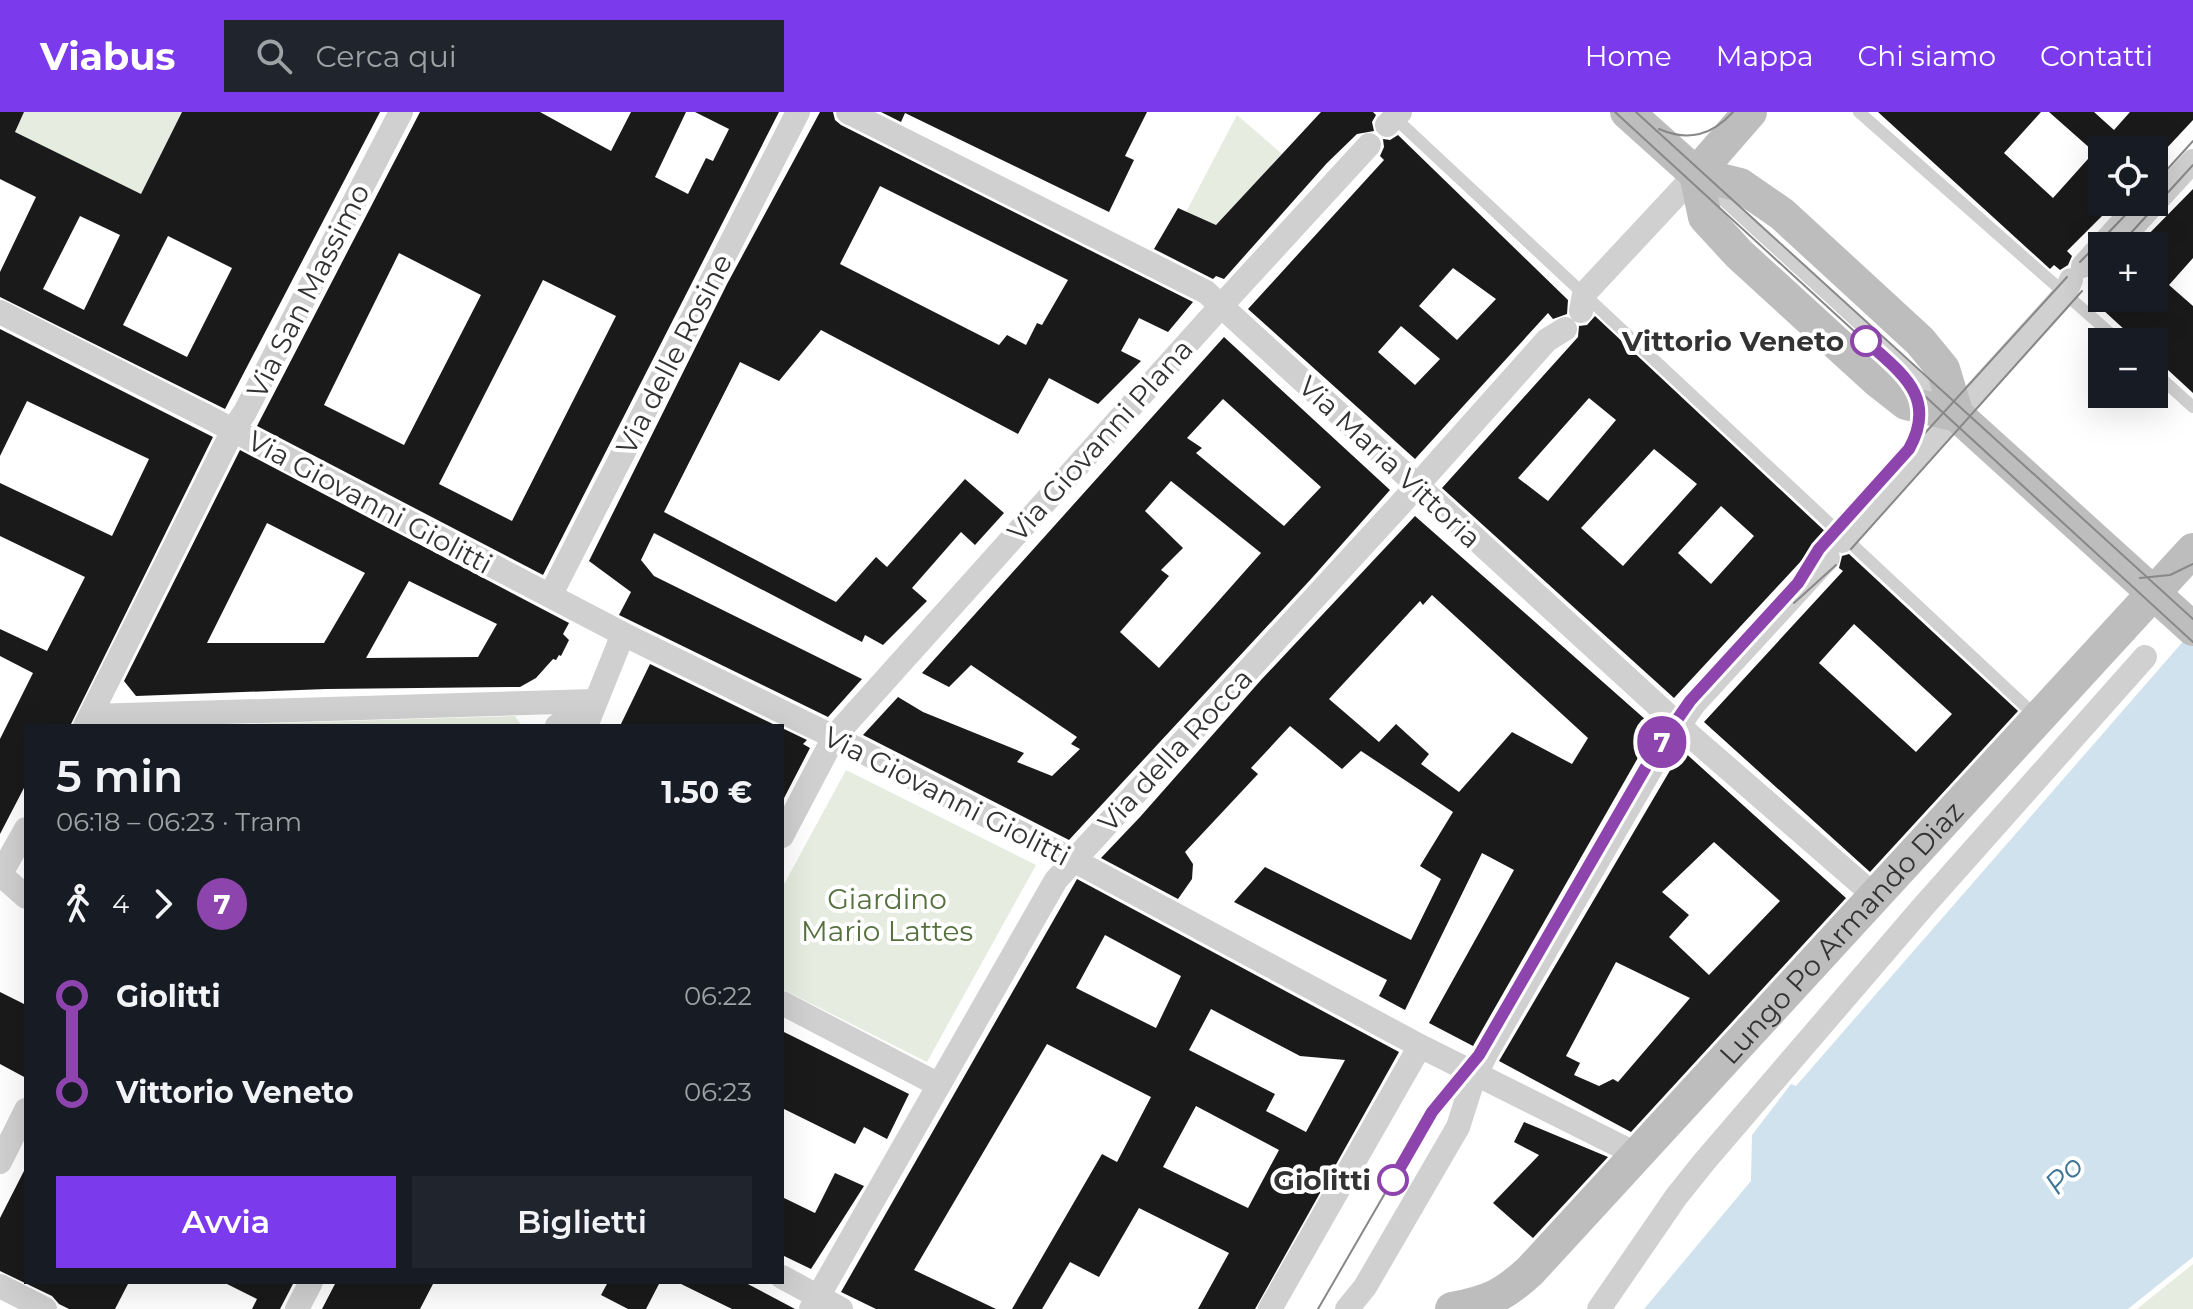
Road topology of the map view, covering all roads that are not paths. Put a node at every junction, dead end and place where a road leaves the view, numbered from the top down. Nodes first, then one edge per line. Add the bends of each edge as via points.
1 (401, 112) edge
2 (798, 112) edge
3 (848, 112) edge
4 (1627, 112) edge
5 (1750, 112) edge
6 (1859, 112) edge
7 (1392, 117) edge
8 (2193, 144) edge
9 (1369, 145) dead end
10 (2193, 161) edge
11 (2168, 172) edge
12 (1696, 174) junction
13 (2130, 216) edge
14 (2128, 232) edge
15 (2082, 277) edge
16 (1221, 306) junction
17 (1576, 311) junction
18 (0, 312) edge
19 (2112, 328) edge
20 (2168, 385) edge
21 (2193, 407) edge
22 (1957, 415) junction
23 (233, 430) junction
24 (1416, 486) junction
25 (1839, 546) junction
26 (2193, 550) edge
27 (2153, 593) junction
28 (550, 596) junction
29 (2193, 629) edge
30 (623, 634) junction
31 (2145, 657) dead end
32 (594, 701) junction
33 (2038, 719) junction
34 (88, 721) edge
35 (560, 724) edge
36 (587, 724) edge
37 (1679, 725) junction
38 (834, 737) junction
39 (24, 832) edge
40 (784, 832) edge
41 (1071, 860) junction
42 (0, 874) edge
43 (24, 895) edge
44 (1875, 896) junction
45 (784, 1004) edge
46 (1420, 1046) junction
47 (1476, 1074) junction
48 (937, 1084) junction
49 (24, 1114) edge
50 (1636, 1154) junction
51 (0, 1162) edge
52 (1530, 1271) junction
53 (784, 1279) edge
54 (310, 1284) edge
55 (0, 1286) edge
56 (815, 1303) edge
57 (45, 1309) edge
58 (297, 1309) edge
59 (841, 1309) edge
60 (1270, 1309) edge
61 (1347, 1309) edge
62 (1452, 1309) edge
63 (1505, 1309) edge
64 (1599, 1309) edge

1 - 23 street, Via San Massimo
2 - 28 street, Via delle Rosine
3 - 16 street, Via Maria Vittoria via 1206,292
4 - 12 street
5 - 12 street
6 - 15 lane
7 - 17 lane
8 - 11 street
9 - 16 street, Via Giovanni Plana
10 - 14 street
12 - 17 street, Via della Rocca
12 - 22 street via 1740,185 1782,214 1920,341 1943,369
12 - 22 street via 1705,217 1739,254 1906,403
13 - 15 street
15 - 19 lane
15 - 22 street
16 - 24 street, Via Maria Vittoria
16 - 38 street, Via Giovanni Plana
17 - 24 street, Via della Rocca
17 - 25 lane
18 - 23 street, Via Giovanni Giolitti
20 - 21 lane
22 - 25 street
22 - 27 street
23 - 28 street, Via Giovanni Giolitti
23 - 34 street, Via San Massimo
24 - 37 street, Via Maria Vittoria
24 - 41 street, Via della Rocca
25 - 33 lane
25 - 37 street
26 - 27 street, Lungo Po Armando Diaz
27 - 29 street
27 - 33 street, Lungo Po Armando Diaz
28 - 30 street, Via Giovanni Giolitti
30 - 32 street
30 - 38 street, Via Giovanni Giolitti
31 - 64 street via 1704,1162
32 - 34 street
32 - 35 street
32 - 36 street
33 - 44 street, Lungo Po Armando Diaz
37 - 44 street, Via Maria Vittoria
37 - 47 street
38 - 40 street, Via Giovanni Plana
38 - 41 street, Via Giovanni Giolitti
39 - 42 street
41 - 46 street, Via Giovanni Giolitti
41 - 48 street, Via della Rocca
42 - 43 street
44 - 50 street, Lungo Po Armando Diaz
45 - 48 street
46 - 47 street, Via Giovanni Giolitti
46 - 60 street
47 - 50 street, Via Giovanni Giolitti
47 - 61 street via 1458,1127
48 - 56 street, Via della Rocca
49 - 51 street
50 - 52 street, Lungo Po Armando Diaz
52 - 62 street via 1486,1302
52 - 63 street
53 - 56 street
54 - 58 street
55 - 57 street
56 - 59 street

